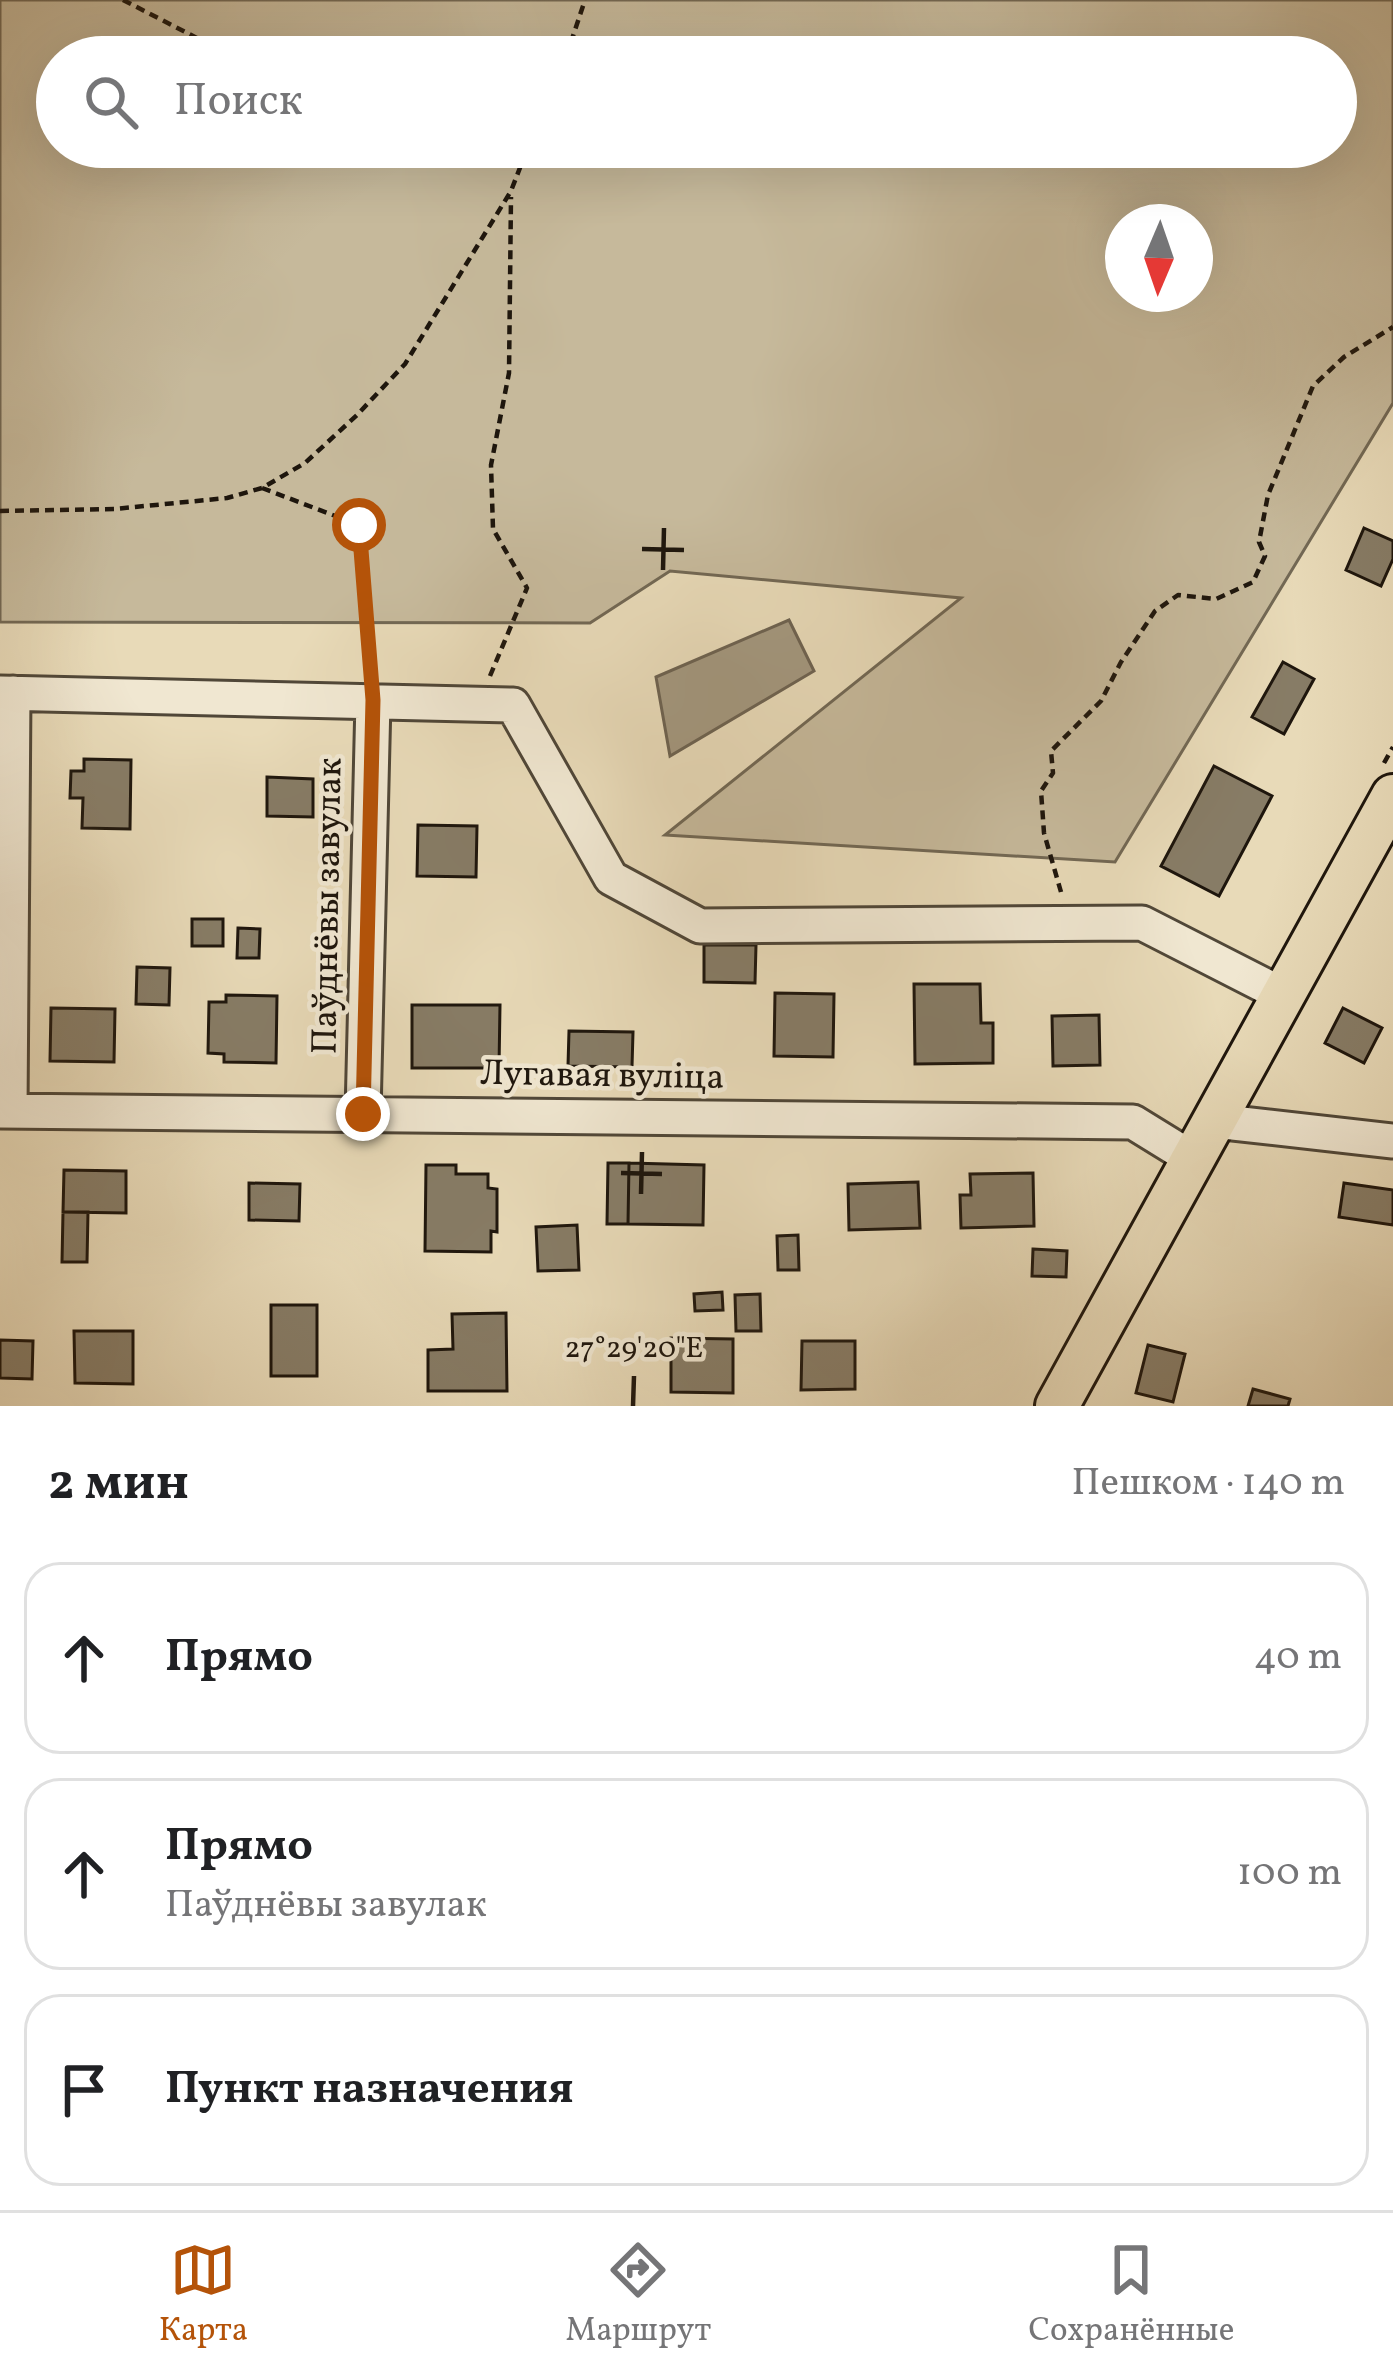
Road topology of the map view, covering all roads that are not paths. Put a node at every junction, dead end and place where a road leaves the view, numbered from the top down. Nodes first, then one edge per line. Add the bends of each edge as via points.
1 (6, 693) edge
2 (373, 700) junction
3 (1393, 796) edge
4 (1285, 996) junction
5 (5, 1111) edge
6 (363, 1114) junction
7 (1216, 1121) junction
8 (1393, 1141) edge
9 (1193, 1159) junction
10 (1057, 1406) edge

1 - 2 street
1 - 5 street
2 - 4 street via 513,705 611,878 700,926 1142,923
2 - 6 street, Паўднёвы завулак
3 - 4 main road
4 - 7 main road
5 - 6 street, Лугавая вуліца
6 - 9 street, Лугавая вуліца via 1133,1122
7 - 8 street
7 - 9 main road
9 - 10 main road

